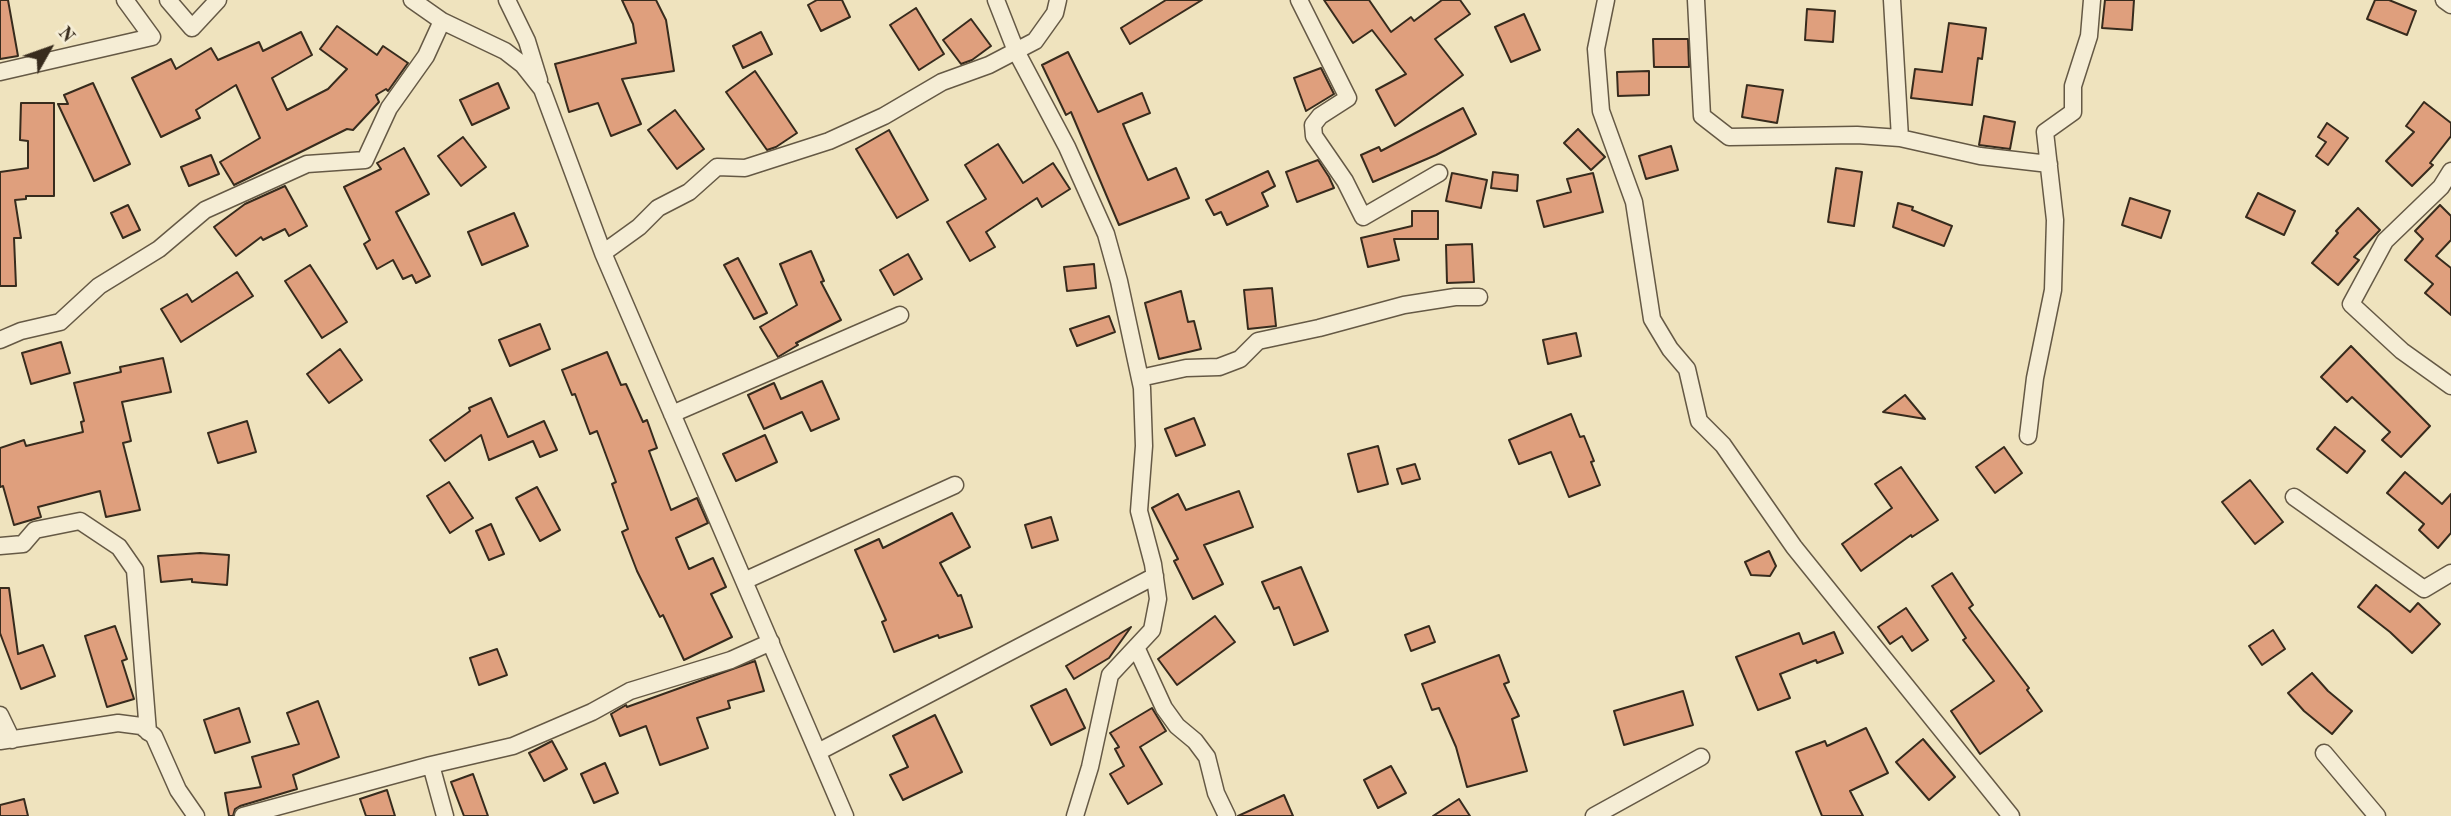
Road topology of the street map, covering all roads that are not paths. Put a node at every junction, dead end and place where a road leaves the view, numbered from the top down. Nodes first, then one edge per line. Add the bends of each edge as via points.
1 (125, 0) edge
2 (168, 0) edge
3 (218, 0) edge
4 (412, 0) edge
5 (507, 0) edge
6 (996, 0) edge
7 (1058, 0) edge
8 (1299, 0) edge
9 (1606, 0) edge
10 (1696, 0) edge
11 (1892, 0) edge
12 (2092, 0) edge
13 (2444, 0) edge
14 (2451, 5) edge
15 (442, 21) junction
16 (1016, 51) junction
17 (0, 72) edge
18 (542, 89) junction
19 (1900, 138) junction
20 (2049, 164) junction
21 (2451, 171) edge
22 (1439, 173) dead end
23 (603, 253) junction
24 (1479, 297) dead end
25 (900, 315) dead end
26 (0, 340) edge
27 (1140, 378) junction
28 (2451, 386) edge
29 (672, 414) junction
30 (2028, 436) dead end
31 (955, 485) dead end
32 (2294, 497) dead end
33 (0, 546) edge
34 (2451, 573) edge
35 (1155, 576) junction
36 (744, 581) junction
37 (771, 642) junction
38 (1136, 647) junction
39 (0, 716) edge
40 (148, 732) junction
41 (6, 741) edge
42 (818, 752) junction
43 (2324, 754) dead end
44 (1701, 757) dead end
45 (430, 765) junction
46 (196, 816) edge
47 (243, 816) edge
48 (445, 816) edge
49 (845, 816) edge
50 (1075, 816) edge
51 (1227, 816) edge
52 (1594, 816) edge
53 (2011, 816) edge
54 (2377, 816) edge

1 - 17 street via 152,37
2 - 3 street via 192,28
4 - 15 street
5 - 18 street via 527,41
6 - 16 street
7 - 16 street via 1055,13 1035,41
8 - 22 street via 1348,98 1320,116 1313,125 1314,135 1363,217
9 - 53 street via 1596,49 1601,111 1634,202 1652,319 1687,369 1699,421 1723,445 1794,547
10 - 19 street via 1702,116 1729,137
11 - 19 street
12 - 20 street via 2089,36 2073,86 2073,112 2045,132
13 - 14 street
15 - 18 street via 505,51
15 - 26 street via 426,56 389,108 365,160 307,164 205,210 159,249 99,286 60,322
16 - 23 street via 942,82 830,141 745,168 717,167
16 - 27 street via 1106,234
18 - 23 street
19 - 20 street via 1980,156
20 - 30 street via 2055,220 2053,290
21 - 28 street via 2441,187 2385,241 2351,304 2402,351
23 - 29 street
24 - 27 street via 1404,305 1258,341 1240,359 1219,367 1186,368
25 - 29 street
27 - 35 street via 1144,446 1139,511
29 - 36 street
31 - 36 street
32 - 34 street via 2424,589
33 - 40 street via 23,544 35,530 80,521 118,547 135,570
35 - 38 street via 1158,599 1152,630
35 - 42 street
36 - 37 street
37 - 42 street
37 - 45 street via 731,660 630,691 513,746
38 - 50 street via 1110,675
38 - 51 street via 1164,708 1207,757
39 - 41 street
40 - 41 street via 141,726 118,723
40 - 46 street
42 - 49 street
43 - 54 street
44 - 52 street
45 - 47 street
45 - 48 street

